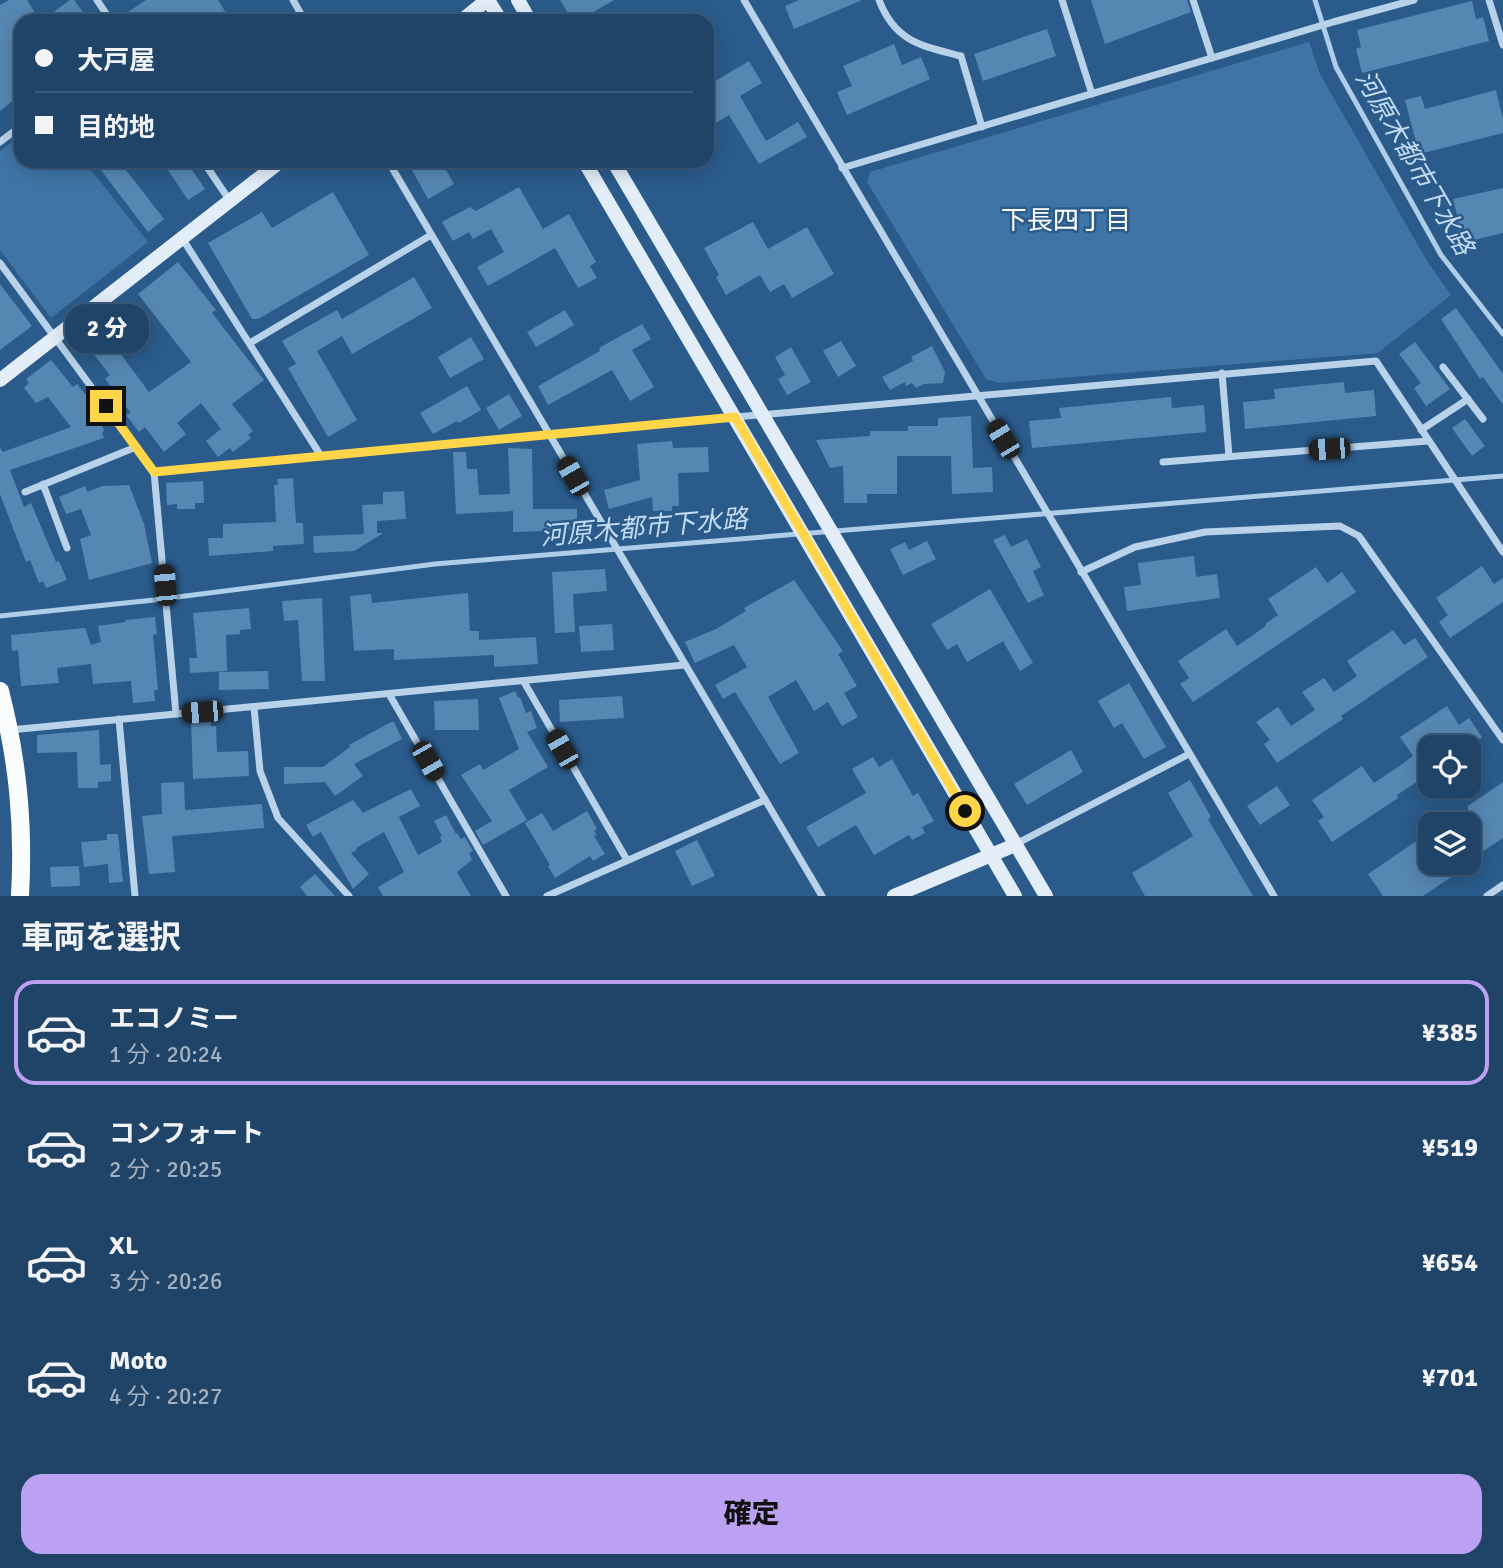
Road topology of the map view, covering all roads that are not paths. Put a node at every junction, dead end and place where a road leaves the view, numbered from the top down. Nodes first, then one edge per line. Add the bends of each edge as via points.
1 (488, 0) edge
2 (744, 0) edge
3 (879, 0) edge
4 (1062, 0) edge
5 (1193, 0) edge
6 (1414, 0) edge
7 (1489, 0) edge
8 (470, 14) edge
9 (1503, 45) edge
10 (1212, 58) junction
11 (1092, 93) junction
12 (982, 127) junction
13 (208, 168) edge
14 (272, 168) edge
15 (392, 168) edge
16 (587, 168) edge
17 (617, 168) edge
18 (842, 168) junction
19 (230, 201) junction
20 (431, 235) junction
21 (182, 238) junction
22 (0, 263) edge
23 (55, 337) junction
24 (250, 343) junction
25 (1443, 367) dead end
26 (1222, 373) junction
27 (0, 380) edge
28 (978, 397) junction
29 (1468, 399) junction
30 (763, 415) junction
31 (735, 417) junction
32 (1483, 419) dead end
33 (1421, 429) junction
34 (549, 435) junction
35 (1428, 440) junction
36 (136, 447) junction
37 (321, 456) junction
38 (1229, 456) junction
39 (1163, 462) dead end
40 (154, 472) junction
41 (43, 484) junction
42 (25, 492) dead end
43 (67, 548) dead end
44 (1503, 552) edge
45 (1081, 572) junction
46 (684, 665) junction
47 (524, 682) junction
48 (0, 691) edge
49 (389, 694) junction
50 (254, 707) junction
51 (176, 714) junction
52 (119, 719) junction
53 (10, 730) junction
54 (1503, 740) edge
55 (1189, 754) junction
56 (765, 800) junction
57 (1015, 845) junction
58 (992, 856) junction
59 (627, 860) junction
60 (1503, 885) edge
61 (20, 896) edge
62 (135, 896) edge
63 (349, 896) edge
64 (506, 896) edge
65 (547, 896) edge
66 (822, 896) edge
67 (894, 896) edge
68 (1015, 896) edge
69 (1046, 896) edge
70 (1274, 896) edge
71 (1487, 896) edge

1 - 8 street
2 - 18 street
3 - 12 street via 898,32 925,47 961,56
4 - 11 street
5 - 10 street
6 - 10 street
7 - 9 street
10 - 11 street
11 - 12 street
12 - 18 street
13 - 19 street
14 - 19 street
15 - 20 street
16 - 31 street
17 - 30 street
18 - 28 street
19 - 21 street
20 - 24 street
20 - 34 street
21 - 23 street
21 - 24 street
22 - 23 street
23 - 27 street
23 - 36 street
24 - 37 street
25 - 29 street
26 - 28 street
26 - 33 street via 1376,360
26 - 38 street
28 - 30 street
28 - 45 street
29 - 32 street
29 - 33 street
30 - 31 street
30 - 57 street
31 - 34 street
31 - 58 street
33 - 35 street
34 - 37 street
34 - 46 street
35 - 38 street
35 - 44 street
36 - 40 street
36 - 41 street
37 - 40 street
38 - 39 street
40 - 51 street
41 - 42 street
41 - 43 street
45 - 54 street via 1135,547 1205,532 1340,526 1359,536
45 - 55 street
46 - 47 street
46 - 56 street
47 - 49 street
47 - 59 street
48 - 53 main road
49 - 50 street
49 - 64 street
50 - 51 street
50 - 63 street via 260,771 278,818
51 - 52 street
52 - 53 street
52 - 62 street
53 - 61 main road via 21,805
55 - 57 street
55 - 70 street
56 - 59 street
56 - 66 street
57 - 58 street
57 - 69 street
58 - 67 street
58 - 68 street
59 - 65 street
60 - 71 street

